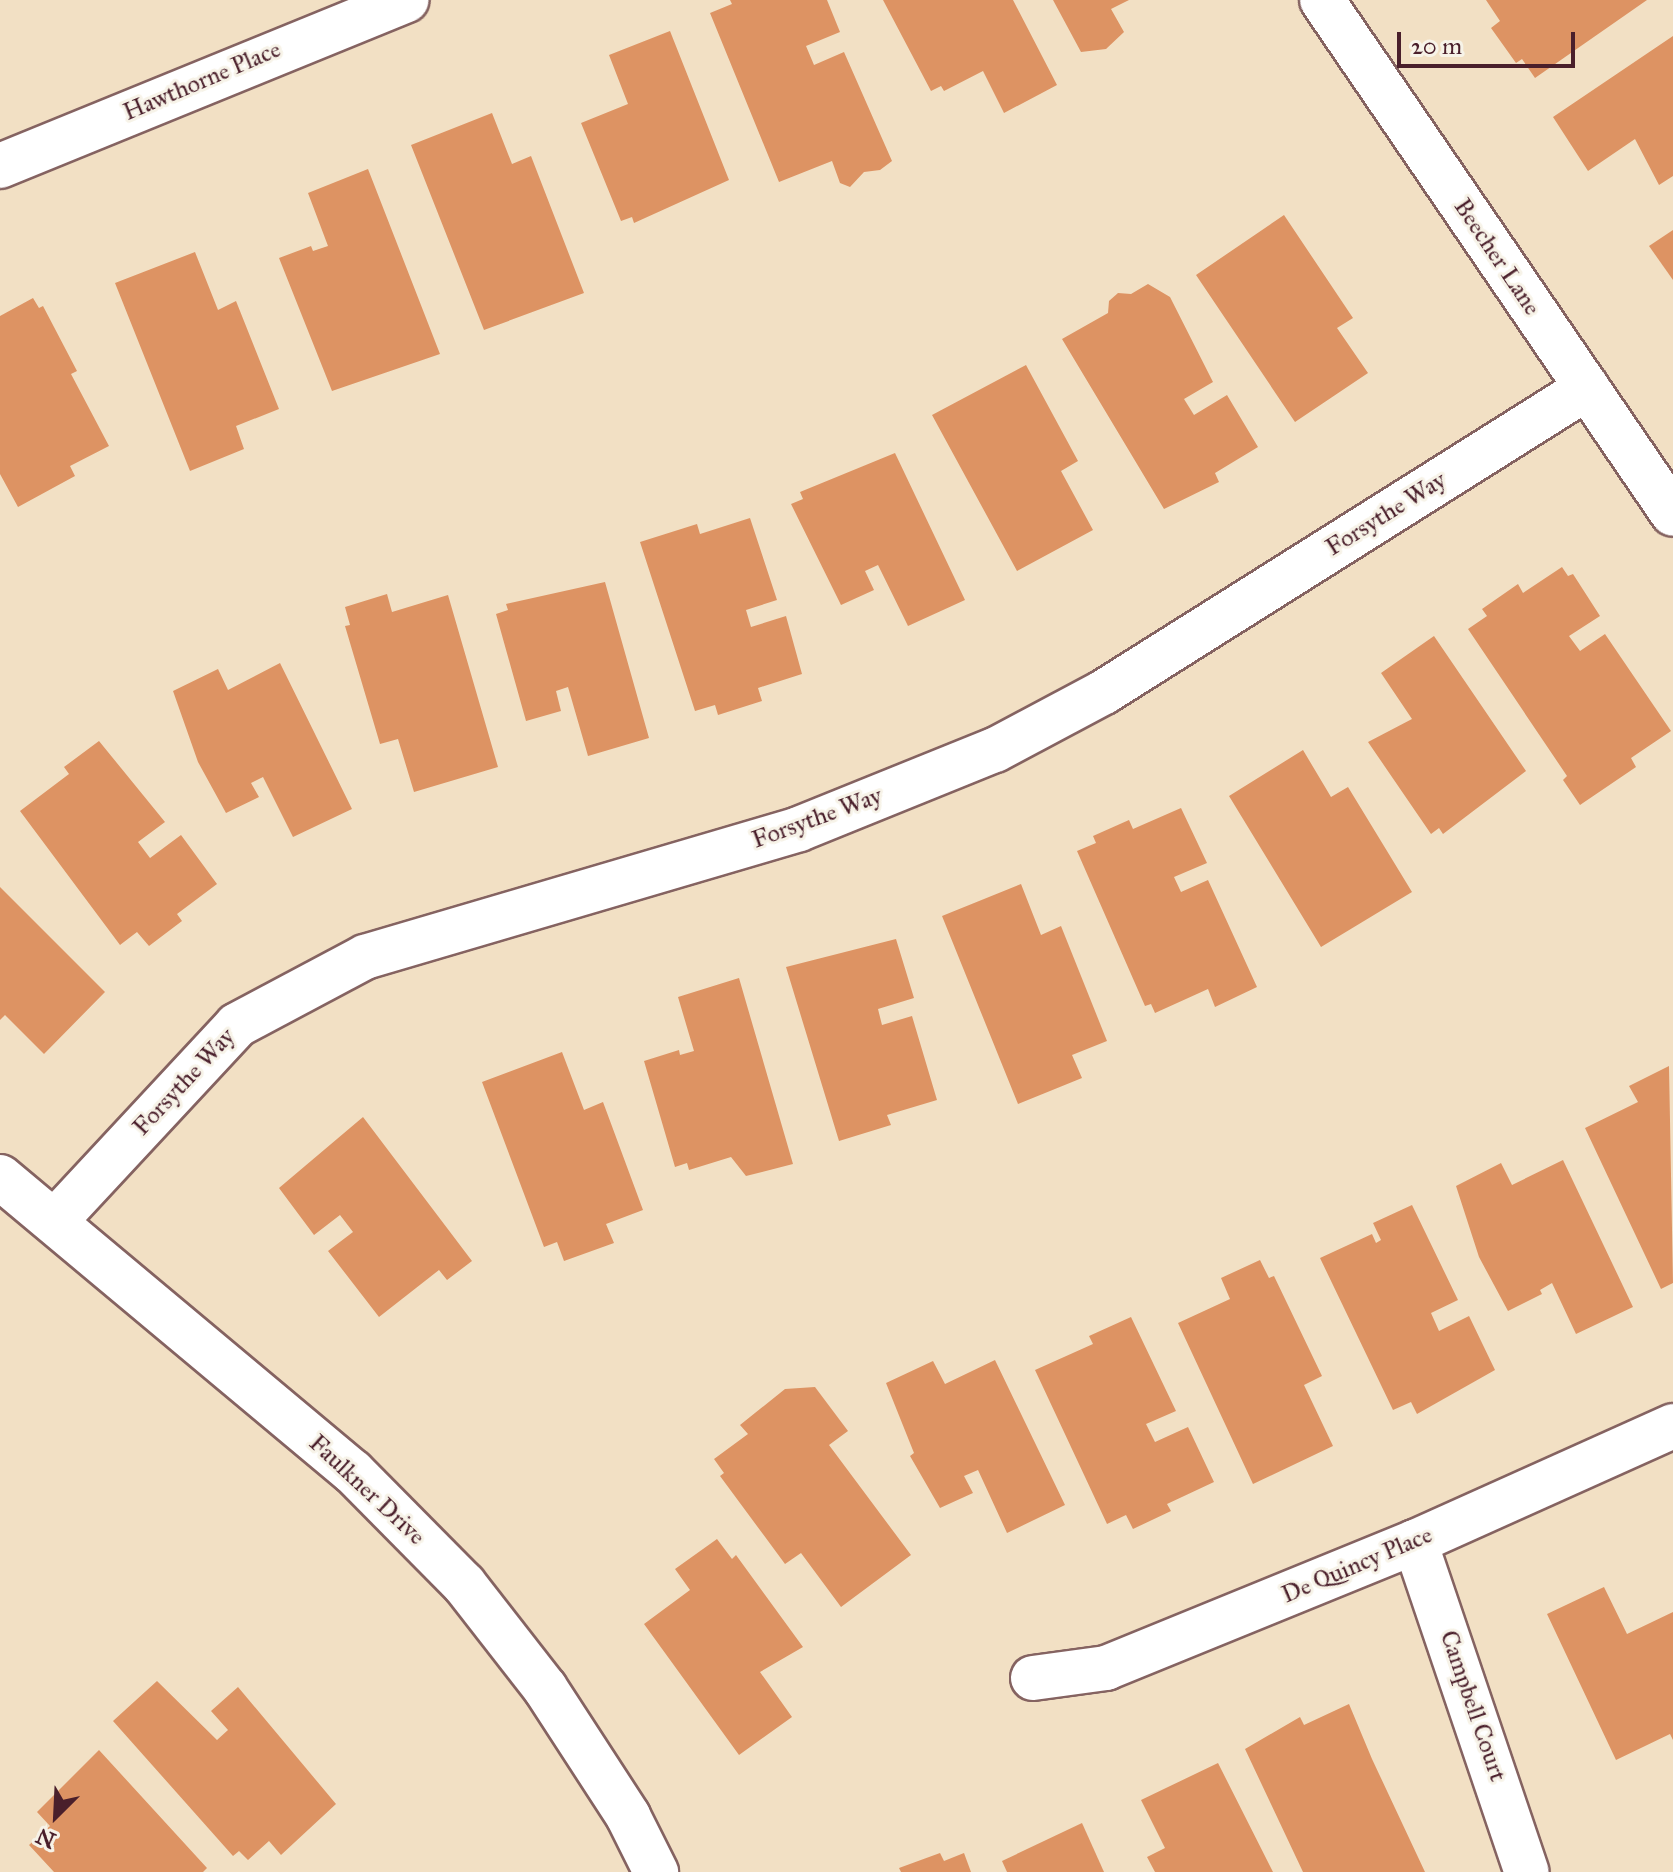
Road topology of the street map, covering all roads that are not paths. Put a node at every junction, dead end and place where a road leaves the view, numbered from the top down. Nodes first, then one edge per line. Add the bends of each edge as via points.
1 (406, 0) edge
2 (1322, 0) edge
3 (0, 166) edge
4 (1587, 388) junction
5 (1673, 514) edge
6 (0, 1177) edge
7 (55, 1221) junction
8 (1673, 1426) edge
9 (1415, 1542) junction
10 (1033, 1678) dead end
11 (656, 1872) edge
12 (1527, 1872) edge

1 - 3 street, Hawthorne Place
2 - 4 street, Beecher Lane
4 - 5 street, Beecher Lane
4 - 7 street, Forsythe Way via 1104,692 995,750 799,829 365,957 237,1025
6 - 7 street, Faulkner Drive
7 - 11 street, Faulkner Drive via 353,1472 464,1584 545,1688 628,1816
8 - 9 street, De Quincy Place
9 - 10 street, De Quincy Place via 1106,1668
9 - 12 street, Campbell Court

